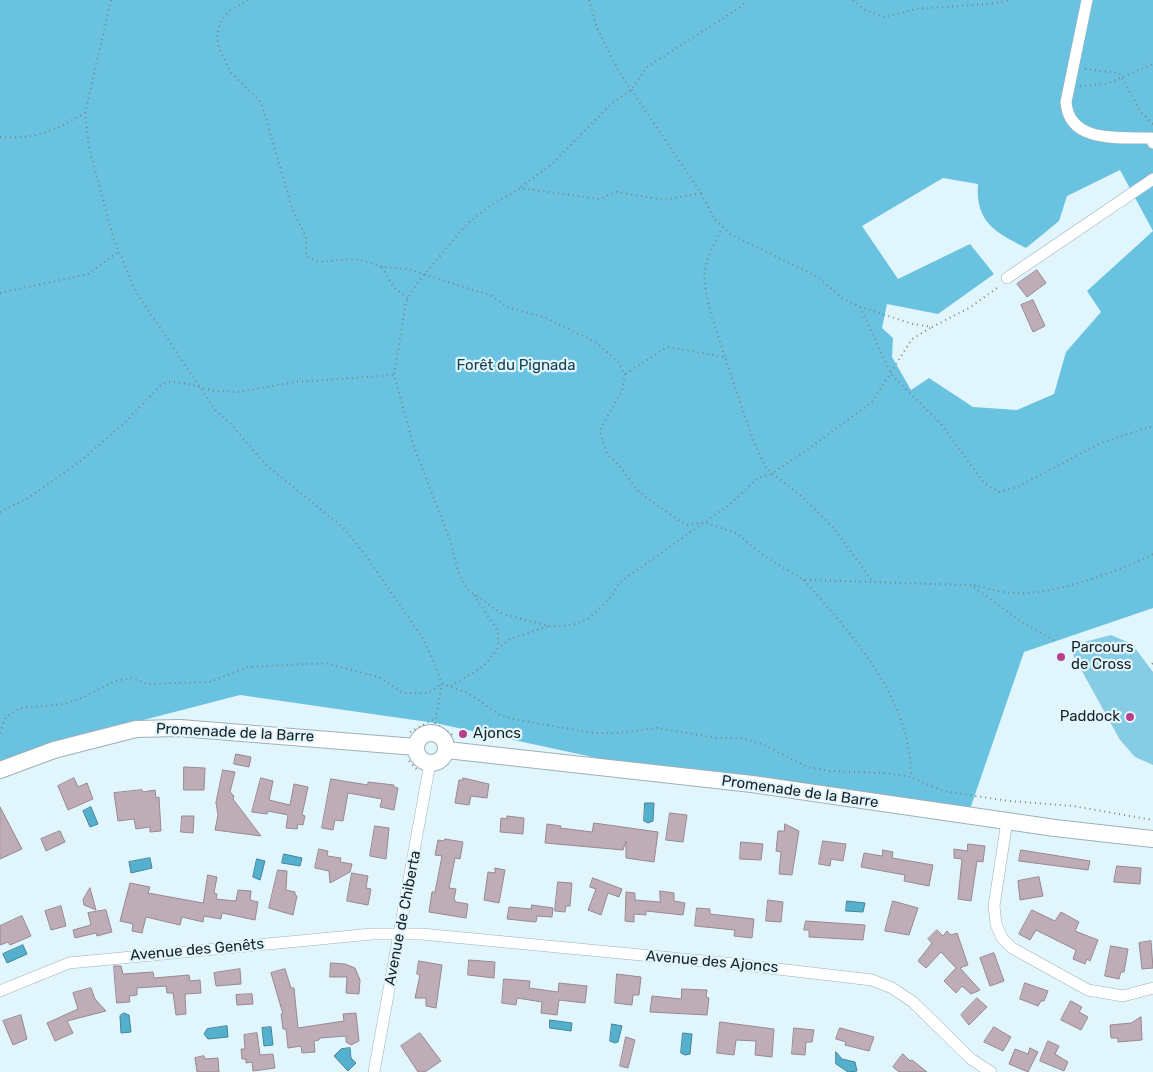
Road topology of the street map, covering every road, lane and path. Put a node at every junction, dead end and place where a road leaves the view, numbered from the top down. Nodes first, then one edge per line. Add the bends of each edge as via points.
1 (111, 0) edge
2 (248, 0) edge
3 (589, 0) edge
4 (746, 0) edge
5 (853, 0) edge
6 (1011, 0) edge
7 (1087, 0) edge
8 (1153, 64) edge
9 (1073, 68) junction
10 (1122, 78) junction
11 (1070, 86) junction
12 (631, 90) junction
13 (85, 113) junction
14 (1153, 124) edge
15 (0, 137) edge
16 (1152, 138) edge
17 (1153, 179) edge
18 (520, 188) junction
19 (701, 193) junction
20 (723, 226) junction
21 (119, 251) junction
22 (382, 267) junction
23 (425, 273) junction
24 (1007, 278) joint
25 (0, 294) edge
26 (408, 298) junction
27 (860, 307) junction
28 (932, 327) junction
29 (725, 357) junction
30 (625, 374) junction
31 (891, 374) junction
32 (394, 375) junction
33 (197, 385) junction
34 (1153, 426) edge
35 (771, 474) junction
36 (0, 512) edge
37 (704, 522) junction
38 (1153, 554) edge
39 (804, 580) junction
40 (873, 582) junction
41 (972, 585) junction
42 (472, 593) junction
43 (549, 626) junction
44 (1057, 642) dead end
45 (498, 648) junction
46 (442, 684) junction
47 (450, 686) junction
48 (434, 719) junction
49 (407, 732) dead end
50 (0, 733) edge
51 (416, 747) junction
52 (452, 750) junction
53 (430, 763) junction
54 (0, 770) edge
55 (911, 777) junction
56 (1153, 820) edge
57 (1007, 821) junction
58 (1153, 839) edge
59 (400, 935) junction
60 (1153, 988) edge
61 (0, 991) edge
62 (374, 1072) edge
63 (991, 1072) edge

1 - 13 path
2 - 22 path via 230,10 221,21 217,35 219,48 231,73 261,102 292,208 306,237 306,254 313,261 353,259
3 - 12 path via 596,28
4 - 12 path via 742,6 647,66
5 - 6 path via 864,10 884,17 916,9
7 - 9 street
8 - 10 path
9 - 10 path via 1119,73
9 - 11 street
10 - 11 path via 1090,87
10 - 14 path via 1141,112
11 - 16 street via 1067,114 1078,128 1108,137
12 - 18 path via 611,104 552,164
12 - 19 path
13 - 15 path via 37,136
13 - 21 path via 89,147
17 - 24 street
18 - 19 path via 599,199 617,192 664,200
18 - 23 path via 468,224
19 - 20 path via 715,220
20 - 27 path via 754,247 818,277 842,298
20 - 29 path via 704,271 709,307
21 - 25 path via 88,274
21 - 33 path via 136,292
22 - 23 path
22 - 26 path via 394,288
23 - 26 path
23 - 30 path via 492,296 509,308 544,317 597,343 618,362
24 - 28 path via 992,293
26 - 32 path
27 - 28 path
27 - 31 path
28 - 31 path via 912,339
29 - 30 path via 667,347
29 - 35 path via 753,440
30 - 37 path via 622,391 600,432 603,448 639,492 681,522 690,525
31 - 34 path via 941,424 984,483 999,492 1017,487 1101,443
31 - 35 path via 872,402
32 - 33 path via 295,382 238,392 214,391
32 - 42 path via 414,447 450,540 458,571
33 - 36 path via 162,384 82,460 30,497
33 - 46 path via 216,411 265,464 345,529 422,636
35 - 37 path via 758,478
35 - 40 path via 802,496 833,527
37 - 39 path via 736,533 764,556
37 - 43 path via 619,583 612,596 588,619 572,625
38 - 41 path via 1130,566 1060,588 1012,593
39 - 40 path
39 - 55 path via 848,630 874,666 897,711 911,756
40 - 41 path
41 - 44 path via 1020,622
42 - 43 path via 503,614
42 - 45 path via 498,631
43 - 45 path via 510,639
45 - 47 path via 484,666
46 - 47 path
46 - 48 path via 439,709
46 - 50 path via 428,693 403,693 379,676 325,663 248,667 209,682 147,684 132,678 115,681 64,704 20,708 6,717
47 - 55 path via 512,719 593,733 657,728 717,738 742,738 764,745 806,767
48 - 49 path
48 - 52 path via 456,738
51 - 52 main road via 420,737 431,732 444,739
51 - 53 main road via 418,756
51 - 54 main road, Promenade de la Barre via 190,728 136,729 54,750
52 - 53 main road via 441,760
52 - 57 main road, Promenade de la Barre via 752,784
53 - 59 street, Avenue de Chiberta
55 - 56 path via 943,791 1073,806
57 - 58 main road, Promenade de la Barre
57 - 60 street via 994,906 1002,938 1012,948 1088,990 1123,996
59 - 61 street, Avenue des Genêts via 372,934 69,963
59 - 62 street, Avenue de Chiberta
59 - 63 street, Avenue des Ajoncs via 422,934 872,980 913,1002 971,1059

